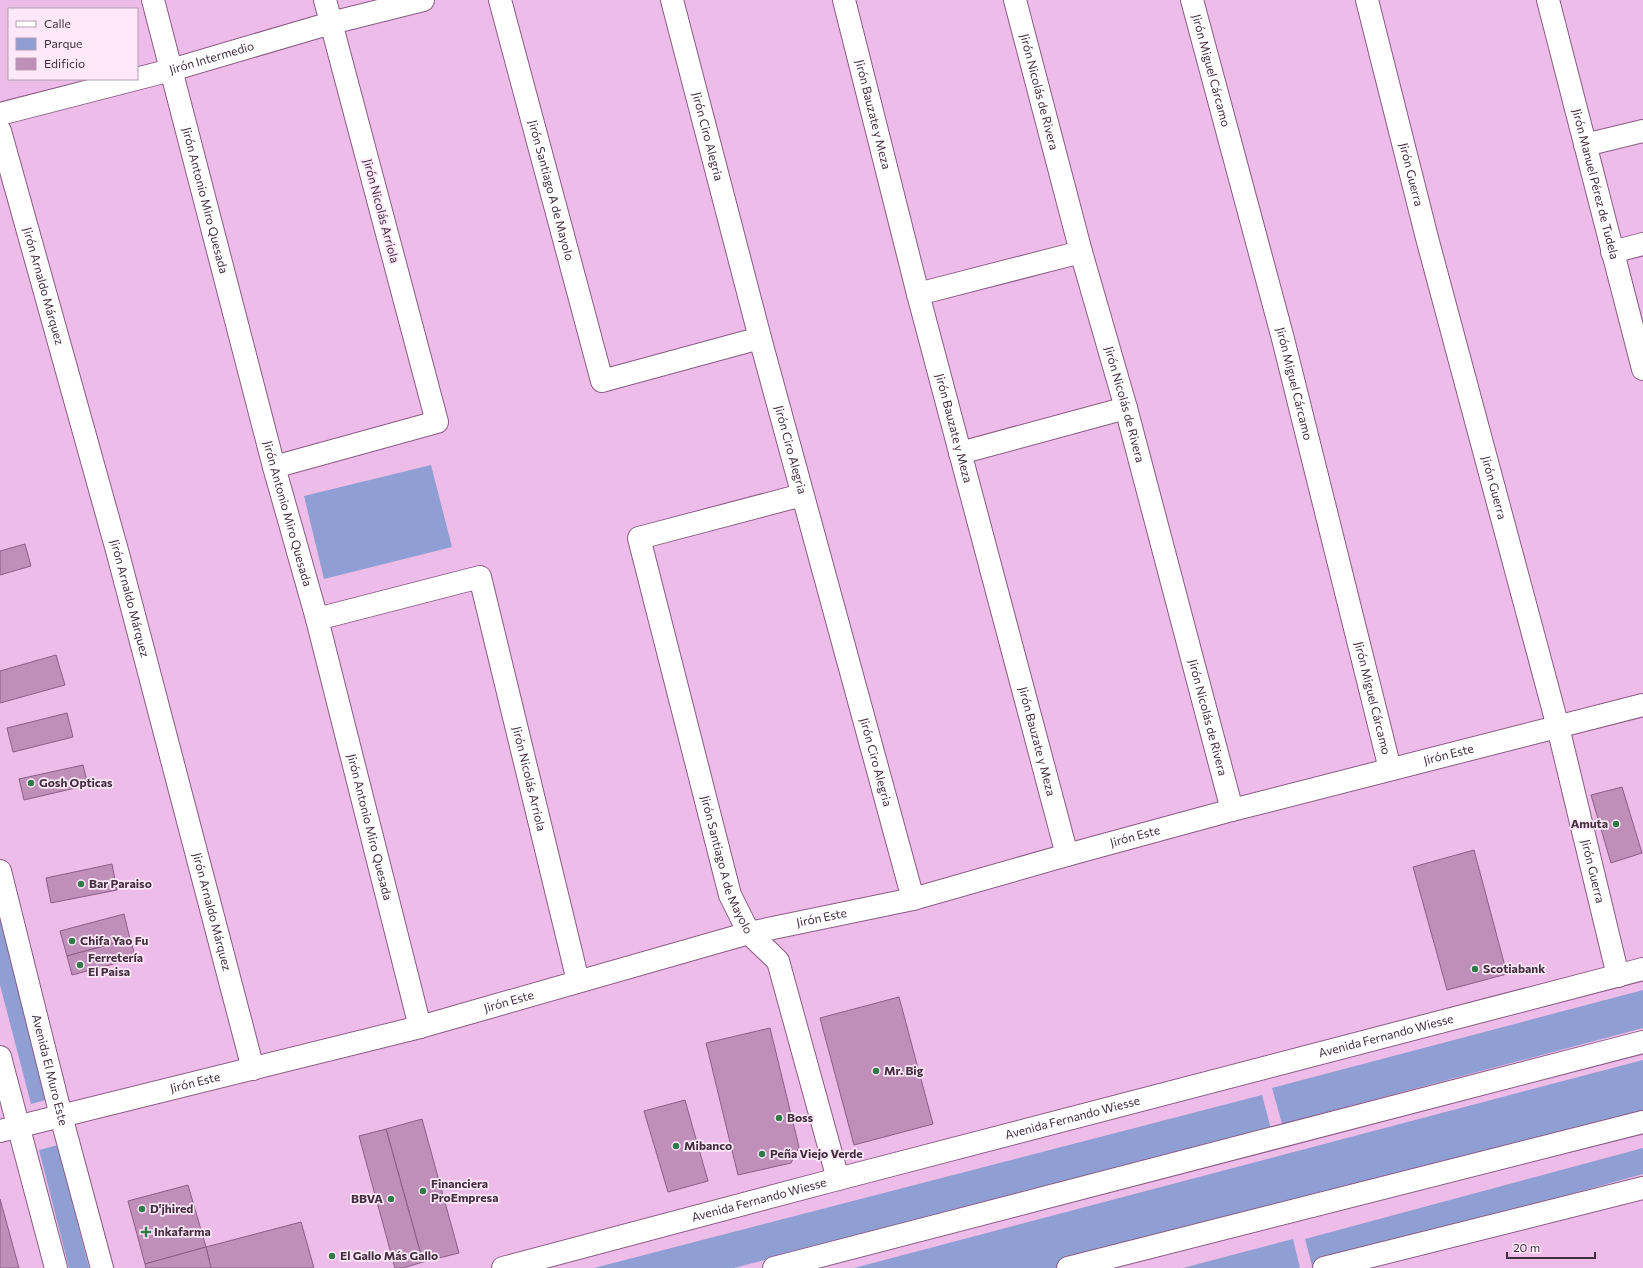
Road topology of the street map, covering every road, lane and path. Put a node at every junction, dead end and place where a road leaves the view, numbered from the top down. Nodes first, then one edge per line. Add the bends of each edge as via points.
1 (153, 0) edge
2 (325, 0) edge
3 (424, 0) edge
4 (500, 0) edge
5 (672, 0) edge
6 (844, 0) edge
7 (1015, 0) edge
8 (1192, 0) edge
9 (1367, 0) edge
10 (1548, 0) edge
11 (331, 23) junction
12 (171, 70) junction
13 (138, 78) edge
14 (132, 80) edge
15 (0, 114) edge
16 (0, 131) edge
17 (1643, 131) edge
18 (1585, 145) junction
19 (1643, 244) edge
20 (1081, 252) junction
21 (1612, 252) junction
22 (918, 294) junction
23 (760, 338) junction
24 (1643, 369) edge
25 (1126, 408) junction
26 (960, 452) junction
27 (274, 467) junction
28 (802, 495) junction
29 (317, 619) junction
30 (1643, 705) edge
31 (1558, 727) junction
32 (1390, 770) junction
33 (1232, 810) junction
34 (1067, 855) junction
35 (0, 871) edge
36 (913, 899) junction
37 (749, 933) junction
38 (1643, 969) edge
39 (1618, 976) junction
40 (578, 981) junction
41 (420, 1027) junction
42 (1643, 1042) edge
43 (0, 1057) edge
44 (252, 1069) junction
45 (61, 1116) junction
46 (1643, 1122) edge
47 (9, 1129) edge
48 (838, 1179) junction
49 (1643, 1188) edge
50 (1347, 1265) edge
51 (56, 1268) edge
52 (102, 1268) edge
53 (503, 1268) edge
54 (774, 1268) edge
55 (1068, 1268) edge
56 (1324, 1268) edge

1 - 12 street, Jirón Antonio Miro Quesada
2 - 11 street, Jirón Nicolás Arriola
3 - 11 street, Jirón Intermedio
4 - 23 street, Jirón Santiago A de Mayolo via 602,381
5 - 23 street, Jirón Ciro Alegria
6 - 22 street, Jirón Bauzate y Meza
7 - 20 street, Jirón Nicolás de Rivera
8 - 32 street, Jirón Miguel Cárcamo via 1284,343
9 - 31 street, Jirón Guerra via 1429,245
10 - 18 street, Jirón Manuel Pérez de Tudela
11 - 12 street, Jirón Intermedio
11 - 27 street, Jirón Nicolás Arriola via 437,422
12 - 13 street, Jirón Intermedio
12 - 27 street, Jirón Antonio Miro Quesada
14 - 15 street, Jirón Intermedio
16 - 44 street, Jirón Arnaldo Márquez via 118,554
17 - 18 street
18 - 21 street, Jirón Manuel Pérez de Tudela
19 - 21 street
20 - 22 street
20 - 25 street, Jirón Nicolás de Rivera
21 - 24 street, Jirón Manuel Pérez de Tudela
22 - 26 street, Jirón Bauzate y Meza
23 - 28 street, Jirón Ciro Alegria
25 - 26 street
25 - 33 street, Jirón Nicolás de Rivera
26 - 34 street, Jirón Bauzate y Meza
27 - 29 street, Jirón Antonio Miro Quesada
28 - 36 street, Jirón Ciro Alegria
28 - 37 street, Jirón Santiago A de Mayolo via 639,538 730,895
29 - 40 street, Jirón Nicolás Arriola via 480,577
29 - 41 street, Jirón Antonio Miro Quesada
30 - 31 street, Jirón Este
31 - 32 street, Jirón Este
31 - 39 street, Jirón Guerra
32 - 33 street, Jirón Este
33 - 34 street, Jirón Este
34 - 36 street, Jirón Este
35 - 45 street, Avenida El Muro Este
36 - 37 street, Jirón Este
37 - 40 street, Jirón Este
37 - 48 street, Jirón Santiago A de Mayolo via 778,961
38 - 39 street, Avenida Fernando Wiesse
39 - 48 street, Avenida Fernando Wiesse
40 - 41 street, Jirón Este
41 - 44 street, Jirón Este
42 - 54 street
43 - 47 street
44 - 45 street, Jirón Este
45 - 47 street, Jirón Este
45 - 52 street, Avenida El Muro Este
46 - 55 street
47 - 51 street
48 - 53 street, Avenida Fernando Wiesse
49 - 50 street
50 - 56 street

